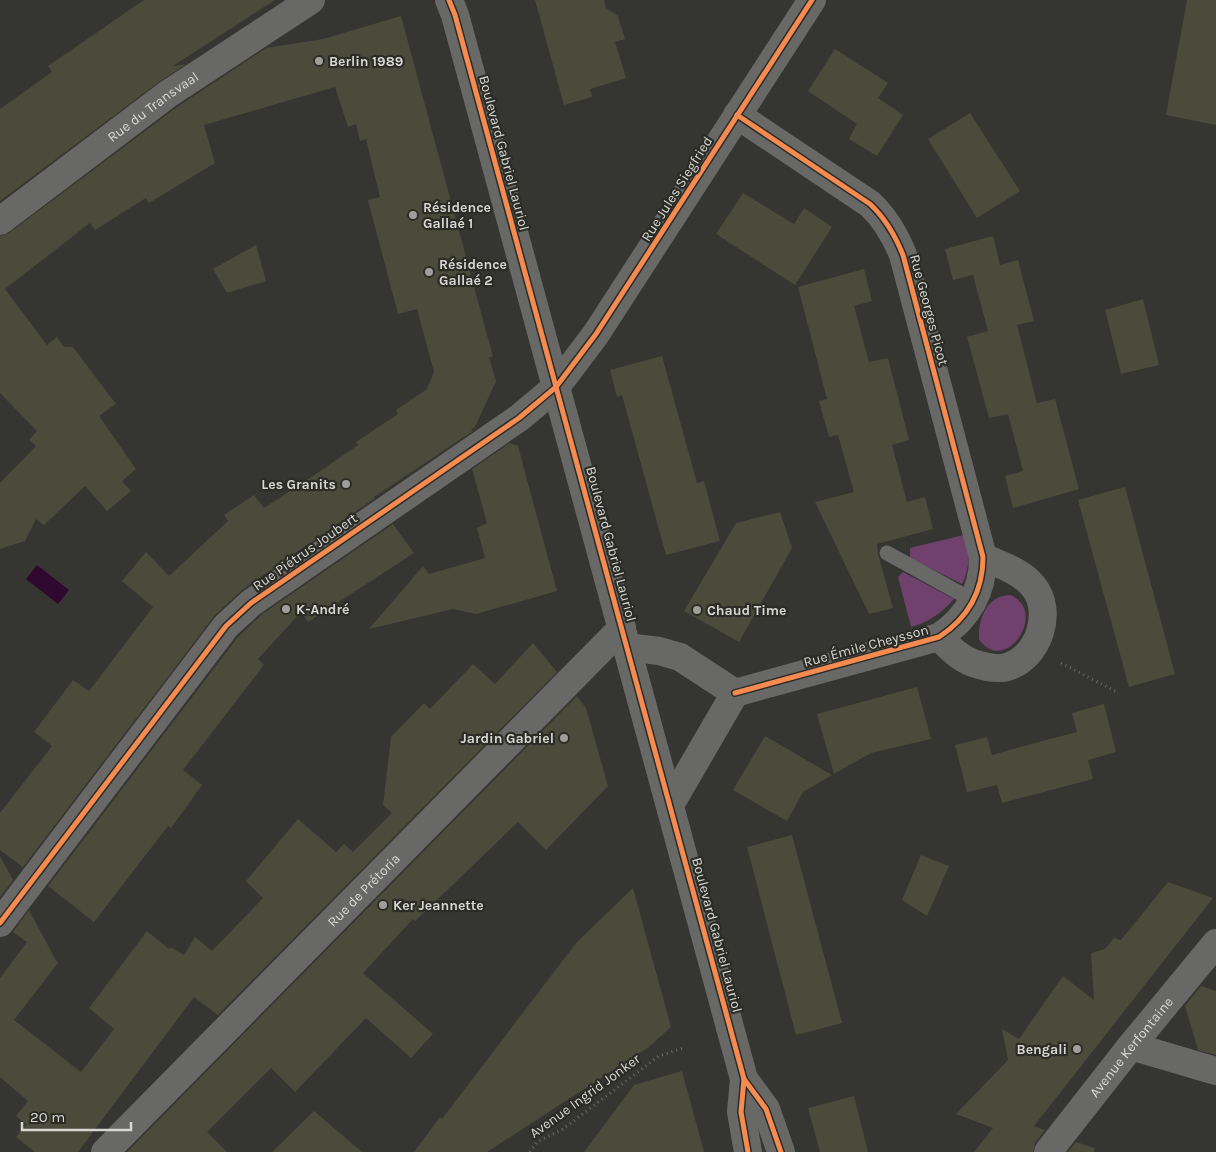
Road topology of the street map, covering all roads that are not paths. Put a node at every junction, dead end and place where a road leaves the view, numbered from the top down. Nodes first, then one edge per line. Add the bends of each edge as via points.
1 (311, 0) edge
2 (812, 0) edge
3 (453, 5) edge
4 (737, 115) junction
5 (0, 221) edge
6 (556, 387) junction
7 (887, 553) dead end
8 (984, 557) junction
9 (974, 601) junction
10 (624, 637) junction
11 (939, 638) junction
12 (735, 693) junction
13 (670, 805) junction
14 (0, 923) edge
15 (1216, 943) edge
16 (1131, 1046) junction
17 (1216, 1071) edge
18 (744, 1079) junction
19 (105, 1152) edge
20 (748, 1152) edge
21 (781, 1152) edge
22 (1048, 1152) edge

1 - 5 street, Rue du Transvaal via 168,94
2 - 4 street, Rue Jules Siegfried
3 - 6 street, Boulevard Gabriel Lauriol
4 - 6 street, Rue Jules Siegfried via 616,306
4 - 8 street, Rue Georges Picot via 870,204 883,216 896,237
6 - 10 street, Boulevard Gabriel Lauriol
6 - 14 street, Rue Piétrus Joubert via 519,418 251,603 226,626
7 - 9 lane
8 - 9 street, Rue Émile Cheysson via 983,574
8 - 11 street, Rue Émile Cheysson via 1020,575 1040,596 1043,621 1035,642 1023,659 1006,667 989,667 958,655
9 - 11 street, Rue Émile Cheysson via 966,615
10 - 12 street via 680,657
10 - 13 street, Boulevard Gabriel Lauriol
10 - 19 street, Rue de Prétoria
11 - 12 street, Rue Émile Cheysson
12 - 13 street
13 - 18 street, Boulevard Gabriel Lauriol
15 - 16 street, Avenue Kerfontaine
16 - 17 street
16 - 22 street, Avenue Kerfontaine
18 - 20 street, Boulevard Gabriel Lauriol via 741,1112
18 - 21 street, Boulevard Gabriel Lauriol via 766,1109

